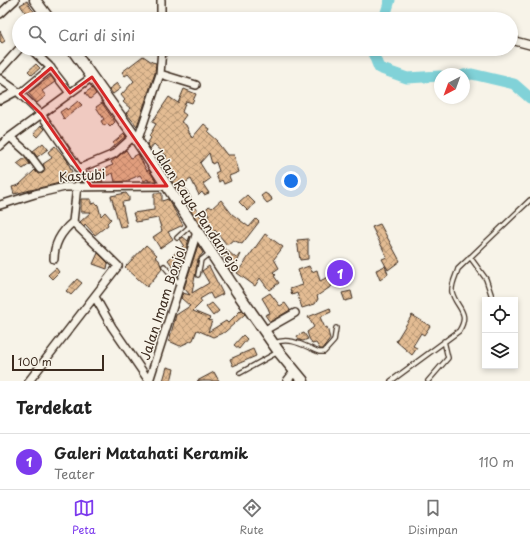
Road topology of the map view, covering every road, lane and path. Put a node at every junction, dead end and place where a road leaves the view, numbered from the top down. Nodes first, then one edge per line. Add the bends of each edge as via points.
1 (15, 0) edge
2 (34, 0) edge
3 (161, 0) edge
4 (43, 12) edge
5 (161, 12) edge
6 (0, 14) edge
7 (518, 42) edge
8 (530, 45) edge
9 (13, 56) edge
10 (39, 56) edge
11 (77, 56) edge
12 (161, 56) edge
13 (51, 68) junction
14 (0, 70) edge
15 (160, 74) junction
16 (92, 77) junction
17 (0, 79) edge
18 (196, 85) dead end
19 (19, 92) junction
20 (70, 93) junction
21 (0, 100) edge
22 (41, 114) junction
23 (10, 137) junction
24 (136, 139) junction
25 (0, 146) edge
26 (40, 169) dead end
27 (78, 169) junction
28 (77, 186) junction
29 (91, 186) junction
30 (167, 186) junction
31 (530, 200) edge
32 (0, 204) edge
33 (73, 222) junction
34 (195, 228) junction
35 (177, 238) dead end
36 (211, 252) junction
37 (470, 257) junction
38 (54, 259) dead end
39 (164, 266) dead end
40 (198, 274) dead end
41 (180, 285) junction
42 (95, 297) junction
43 (492, 297) edge
44 (295, 313) dead end
45 (336, 328) dead end
46 (265, 330) junction
47 (444, 341) junction
48 (273, 343) junction
49 (279, 352) junction
50 (294, 372) junction
51 (240, 373) dead end
52 (29, 381) edge
53 (149, 381) edge
54 (286, 381) edge
55 (303, 381) edge
56 (391, 381) edge
57 (428, 381) edge

1 - 6 street
2 - 4 main road
3 - 5 street
7 - 8 street
9 - 14 street
10 - 13 street
11 - 16 main road, Jalan Raya Pandanrejo
12 - 15 street
13 - 19 street
13 - 20 street
15 - 18 street
15 - 24 street
16 - 20 street
16 - 24 main road, Jalan Raya Pandanrejo
17 - 19 street
19 - 21 street
19 - 22 street
20 - 22 street
22 - 23 street
22 - 27 street
23 - 25 street
23 - 26 street via 28,153
24 - 27 street via 114,154
24 - 30 main road, Jalan Raya Pandanrejo
27 - 29 street
28 - 29 street, Kastubi
28 - 32 street, Kastubi
28 - 33 street
29 - 30 street, Kastubi
30 - 34 main road, Jalan Raya Pandanrejo
31 - 37 lane
33 - 38 street via 58,239
33 - 42 street via 118,266
34 - 35 lane
34 - 36 main road, Jalan Raya Pandanrejo
34 - 41 street, Jalan Imam Bonjol
36 - 40 lane via 202,260
36 - 46 main road, Jalan Raya Pandanrejo
37 - 43 lane via 486,279
37 - 47 lane via 458,270 452,292 462,311 464,323 460,331
39 - 41 lane
41 - 53 street, Jalan Imam Bonjol
42 - 52 street
42 - 53 street
44 - 46 street
45 - 48 lane via 334,341 324,352 286,340
46 - 48 main road, Jalan Raya Pandanrejo
47 - 56 lane
47 - 57 lane via 448,358
48 - 49 main road, Jalan Raya Pandanrejo
49 - 50 main road, Jalan Raya Pandanrejo
49 - 51 lane
50 - 54 street
50 - 55 main road, Jalan Raya Pandanrejo

